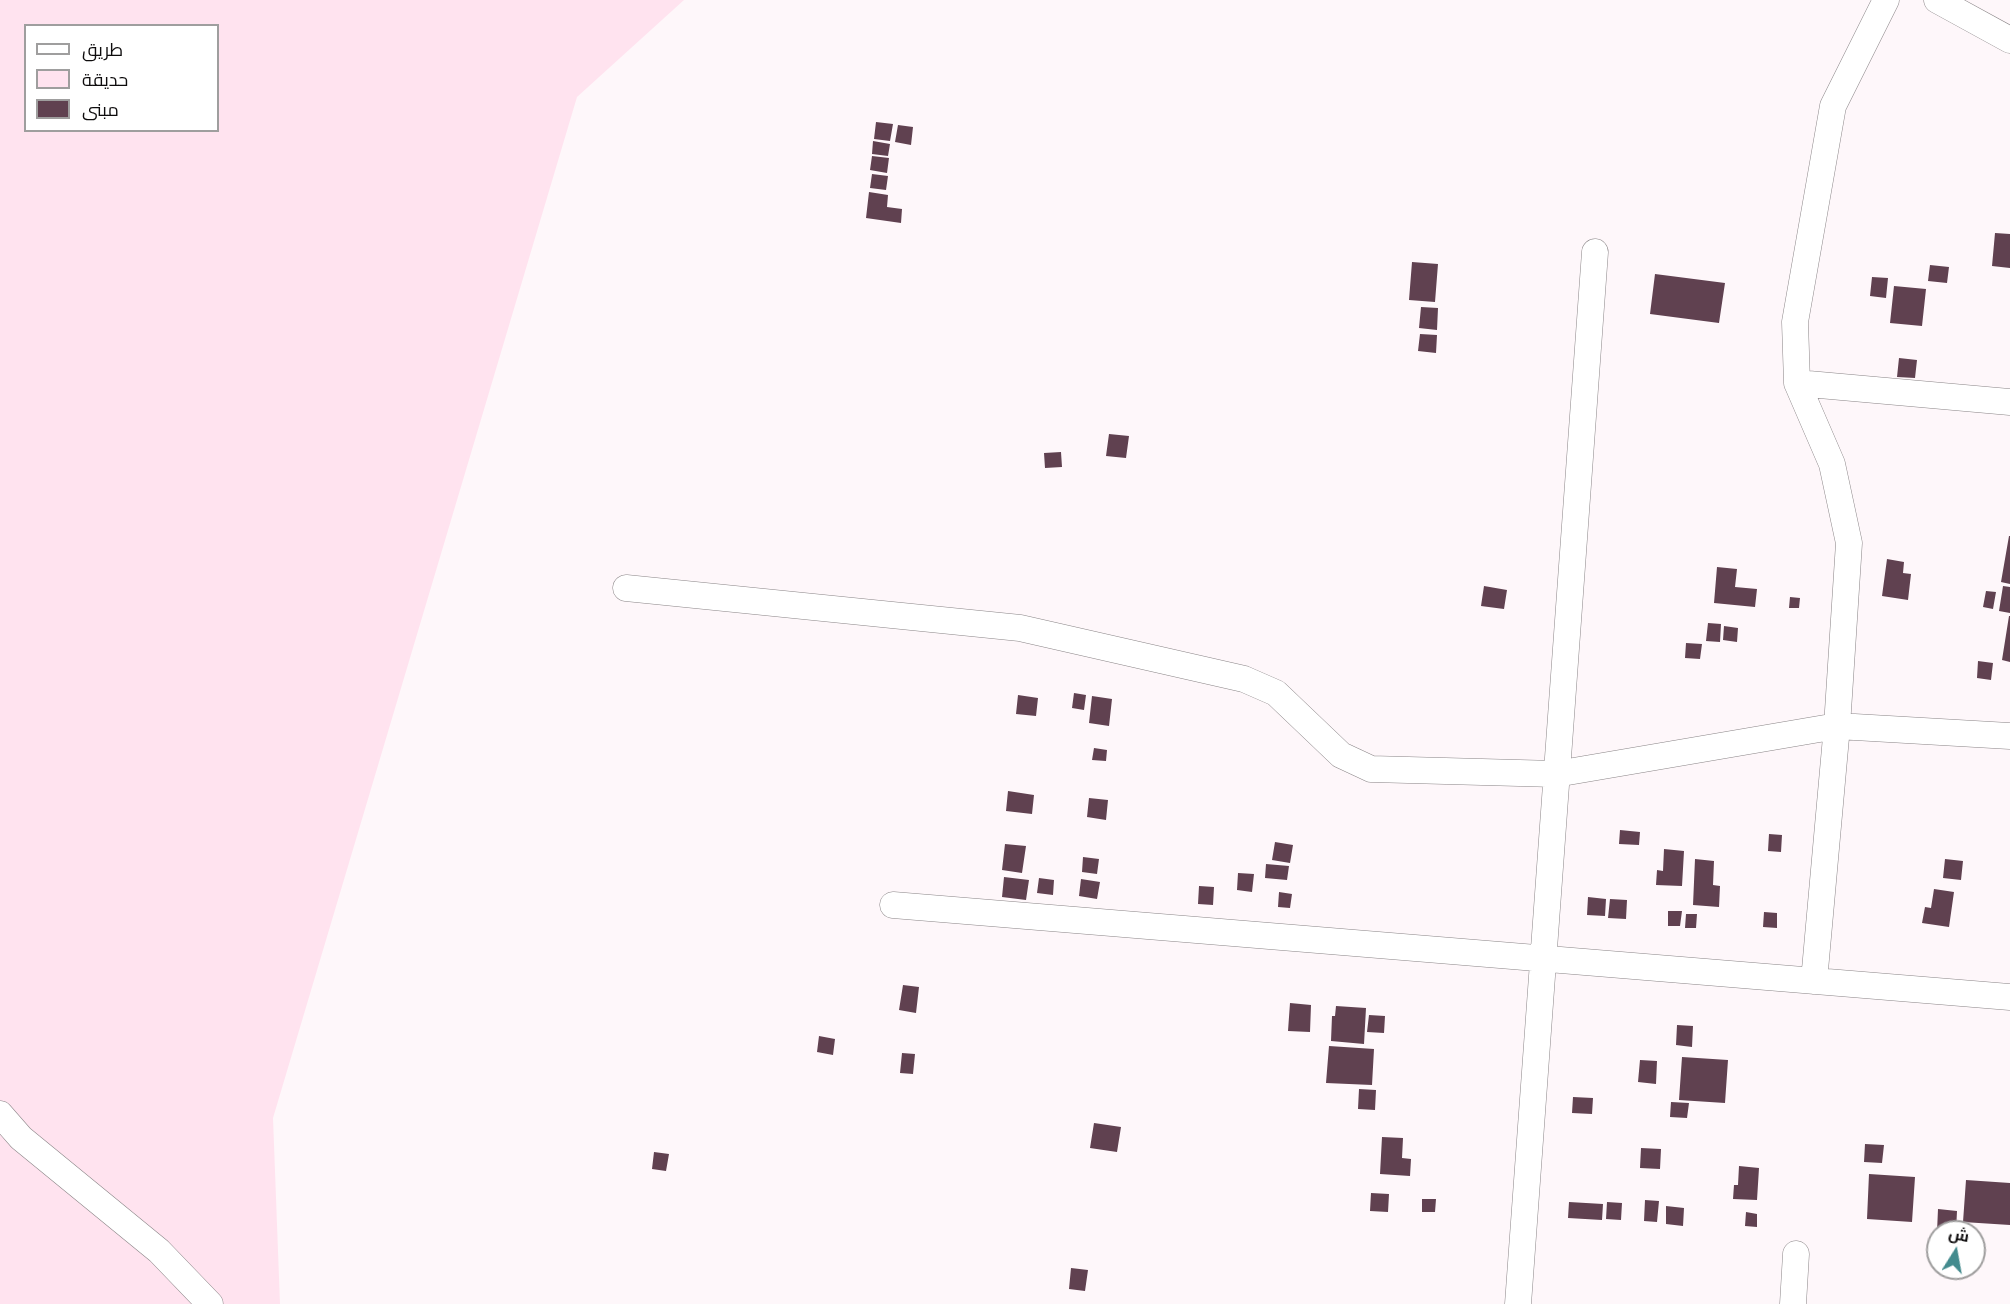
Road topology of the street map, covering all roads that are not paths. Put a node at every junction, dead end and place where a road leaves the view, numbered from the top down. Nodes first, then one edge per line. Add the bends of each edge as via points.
1 (1886, 0) edge
2 (1937, 0) edge
3 (2010, 40) edge
4 (1595, 252) dead end
5 (1797, 383) junction
6 (2010, 402) edge
7 (626, 588) dead end
8 (1837, 726) junction
9 (2010, 736) edge
10 (1556, 774) junction
11 (893, 905) dead end
12 (1543, 958) junction
13 (1814, 981) junction
14 (2010, 997) edge
15 (0, 1114) edge
16 (1796, 1254) dead end
17 (210, 1304) edge
18 (1518, 1304) edge
19 (1793, 1304) edge

1 - 5 street via 1833,106 1795,322
2 - 3 street
4 - 10 street
5 - 6 street
5 - 8 street via 1832,464 1849,543
7 - 10 street via 1020,628 1244,679 1276,693 1341,755 1371,769
8 - 9 street
8 - 10 street
8 - 13 street
10 - 12 street
11 - 12 street
12 - 13 street
12 - 18 street
13 - 14 street
15 - 17 street via 21,1138 159,1251
16 - 19 street

